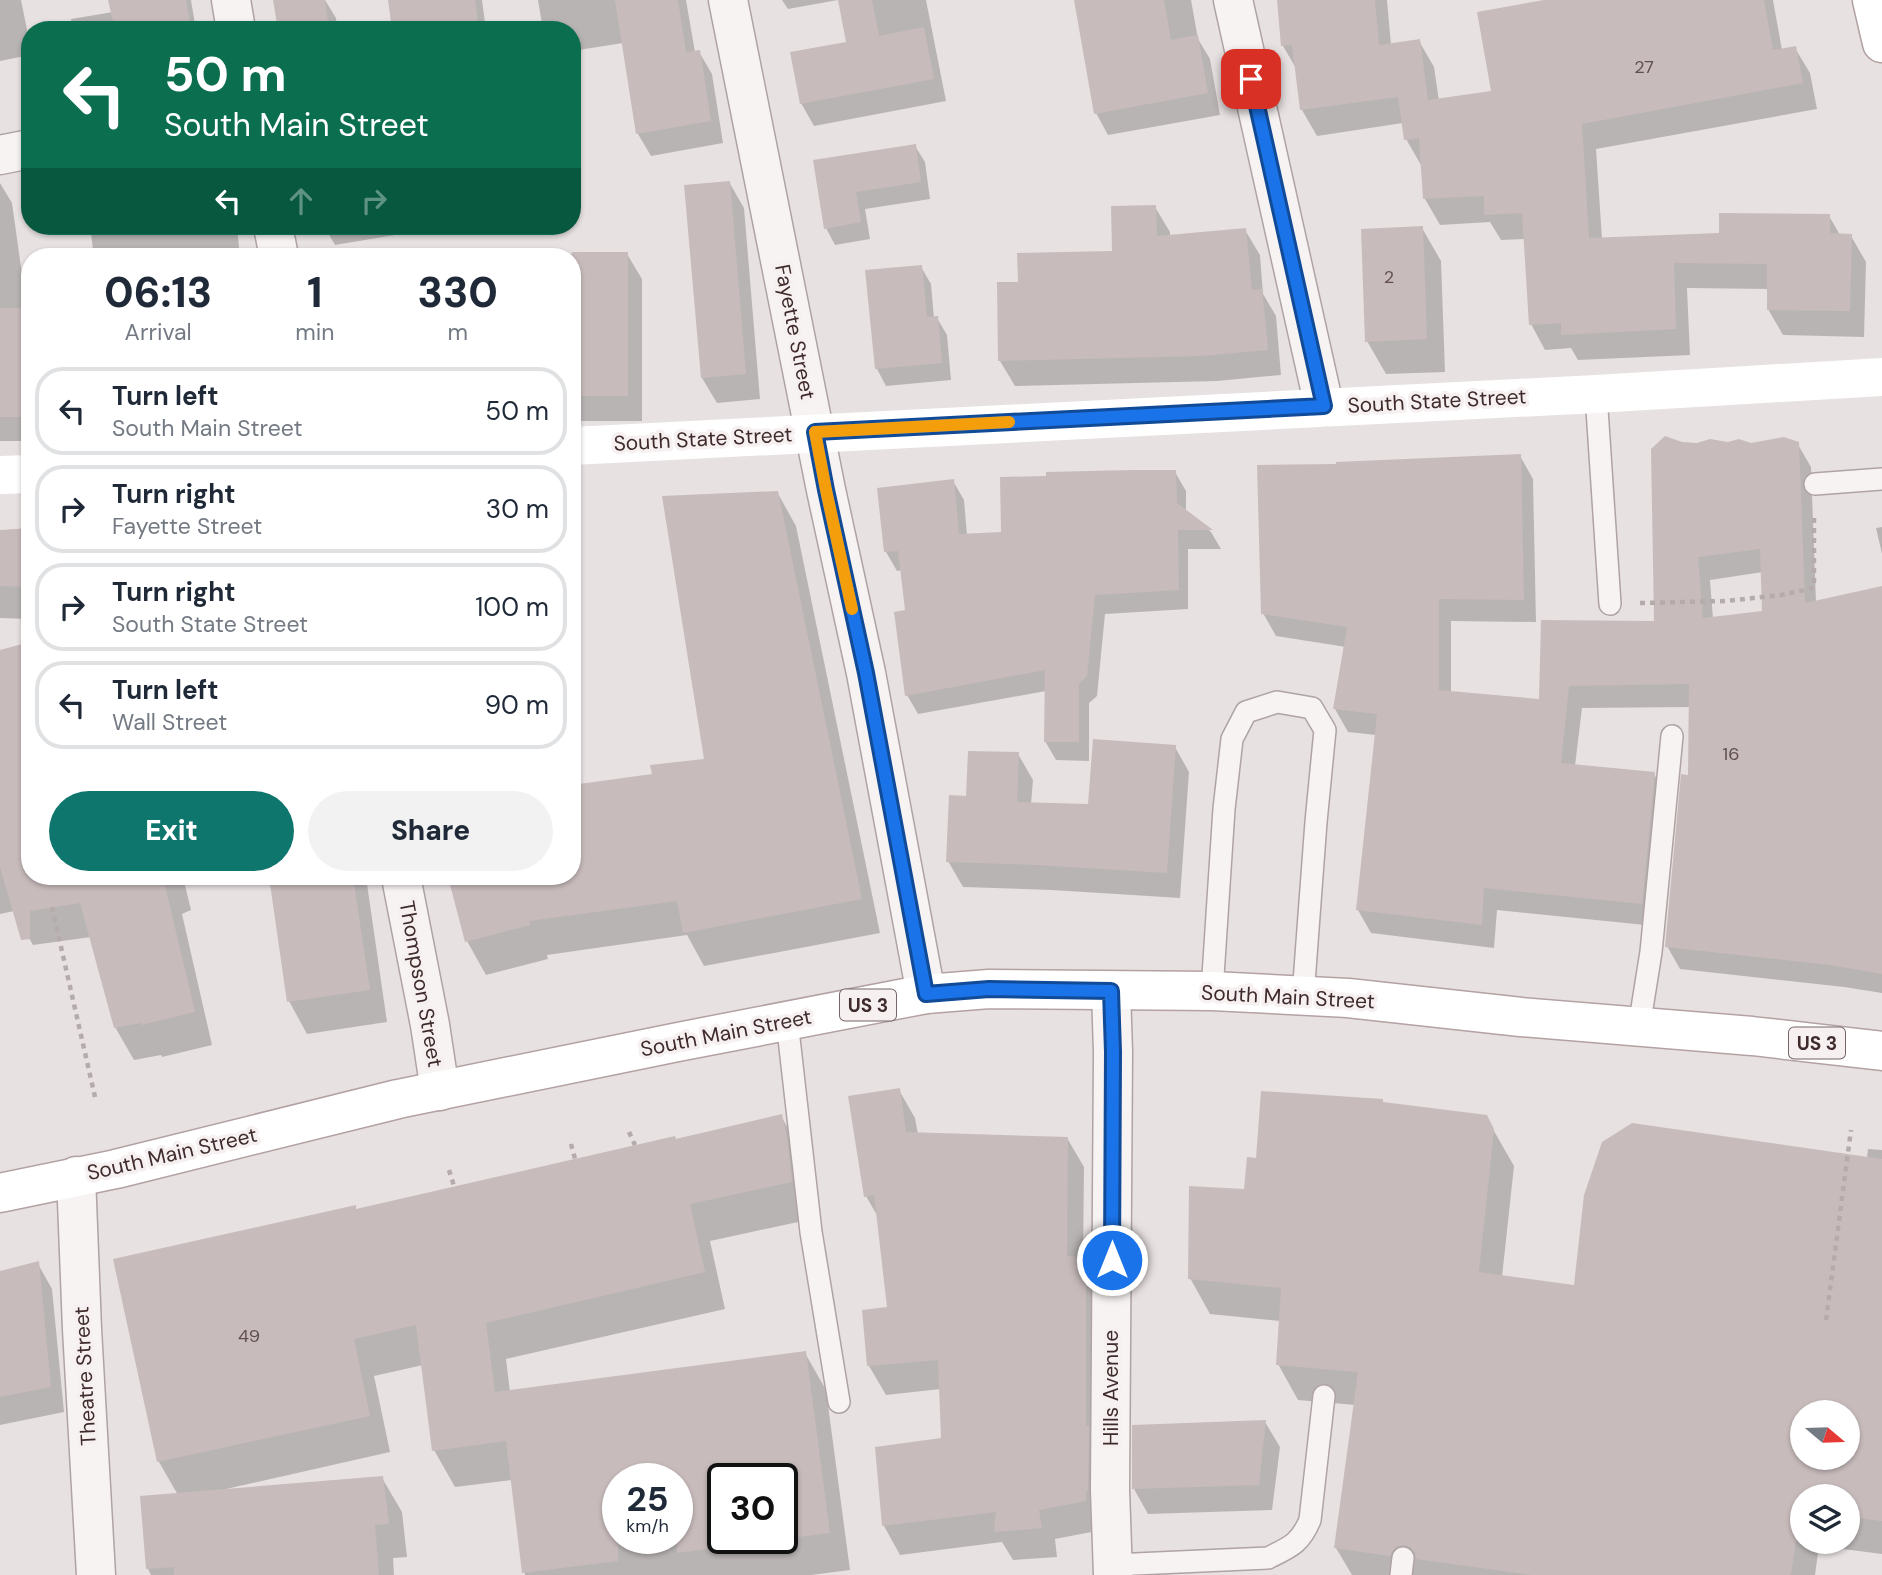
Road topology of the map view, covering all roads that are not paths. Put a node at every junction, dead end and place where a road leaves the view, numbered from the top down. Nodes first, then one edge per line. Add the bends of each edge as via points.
1 (231, 0) edge
2 (728, 0) edge
3 (1233, 0) edge
4 (1872, 0) edge
5 (234, 21) edge
6 (1882, 43) edge
7 (21, 151) edge
8 (0, 155) edge
9 (1882, 377) edge
10 (1596, 394) junction
11 (1324, 406) junction
12 (815, 432) junction
13 (581, 445) edge
14 (21, 474) edge
15 (0, 475) edge
16 (1882, 478) edge
17 (1815, 484) road end
18 (1610, 604) road end
19 (1672, 736) dead end
20 (403, 885) edge
21 (1111, 991) junction
22 (1212, 991) junction
23 (926, 994) junction
24 (1303, 996) junction
25 (786, 1021) junction
26 (1639, 1027) junction
27 (1882, 1051) edge
28 (440, 1091) junction
29 (76, 1176) junction
30 (0, 1193) edge
31 (1324, 1396) dead end
32 (839, 1402) dead end
33 (1113, 1570) edge
34 (96, 1575) edge

1 - 5 street
2 - 12 street, Fayette Street
3 - 11 street
4 - 6 main road
7 - 8 street
9 - 10 main road, South State Street
10 - 11 main road, South State Street
10 - 18 lane
11 - 12 main road, South State Street
12 - 13 main road, South State Street
12 - 23 street, Fayette Street
14 - 15 main road
16 - 17 lane
19 - 26 lane
20 - 28 street, Thompson Street
21 - 22 main road, South Main Street / US 3
21 - 23 main road, South Main Street / US 3 via 989,989
21 - 33 street, Hills Avenue
22 - 24 main road, South Main Street / US 3
22 - 24 lane via 1232,739 1246,712 1277,702 1312,708 1325,730
23 - 25 main road, South Main Street / US 3
24 - 26 main road, South Main Street / US 3
25 - 28 main road, South Main Street / US 3
25 - 32 lane via 811,1231
26 - 27 main road, South Main Street / US 3
28 - 29 main road, South Main Street / US 3
29 - 30 main road, South Main Street / US 3
29 - 34 street, Theatre Street
31 - 33 lane via 1310,1520 1290,1547 1268,1558

